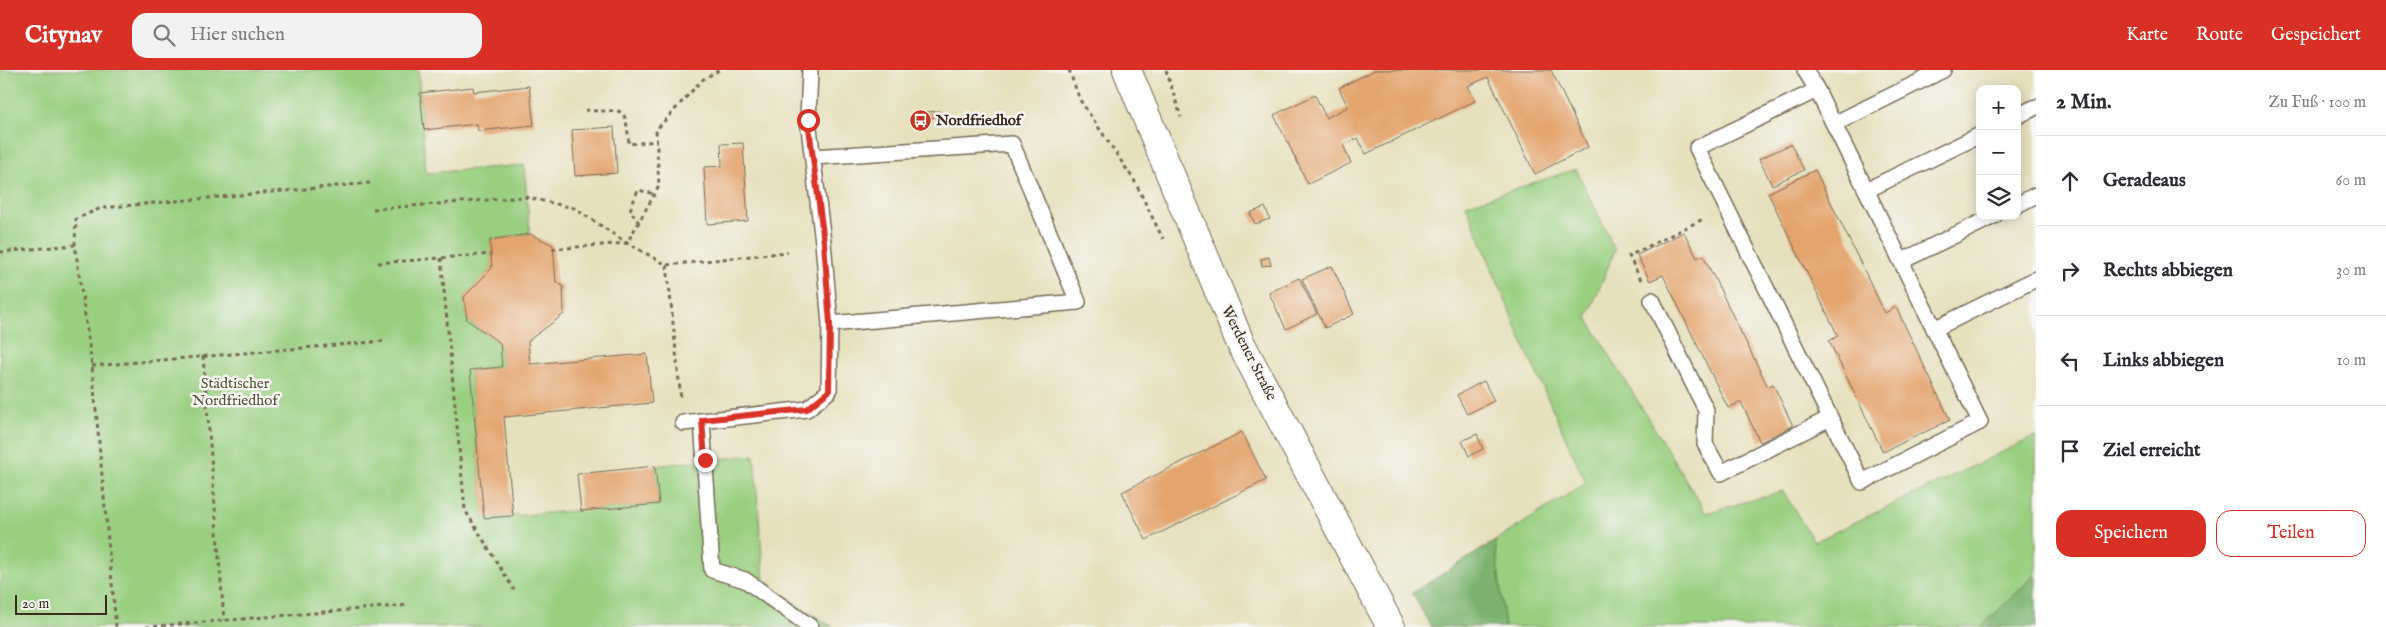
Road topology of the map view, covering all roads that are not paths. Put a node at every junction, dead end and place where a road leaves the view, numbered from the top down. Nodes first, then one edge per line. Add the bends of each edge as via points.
1 (810, 70) edge
2 (1127, 70) edge
3 (1805, 70) edge
4 (1943, 70) edge
5 (1817, 90) junction
6 (2036, 107) edge
7 (2021, 114) edge
8 (1834, 124) junction
9 (1976, 137) edge
10 (813, 157) junction
11 (1867, 190) junction
12 (2036, 196) edge
13 (2021, 203) edge
14 (1986, 220) edge
15 (1902, 262) junction
16 (2036, 279) edge
17 (1652, 300) road end
18 (830, 324) junction
19 (1934, 329) junction
20 (1830, 418) junction
21 (702, 420) junction
22 (683, 422) road end
23 (810, 627) edge
24 (1391, 627) edge

1 - 10 lane via 808,120
2 - 24 main road, Werdener Straße via 1240,342
3 - 5 lane
4 - 8 lane
5 - 8 lane
5 - 20 lane via 1697,148
6 - 7 lane
8 - 11 lane
9 - 11 lane
10 - 18 lane
10 - 18 lane via 1012,144 1078,302
11 - 15 lane
12 - 13 lane
14 - 15 lane
15 - 19 lane
16 - 19 lane
17 - 20 lane via 1706,410 1706,444 1721,473
18 - 21 lane via 829,391 807,409
19 - 20 lane via 1980,422 1862,482
21 - 22 lane
21 - 23 lane via 712,570 745,580

